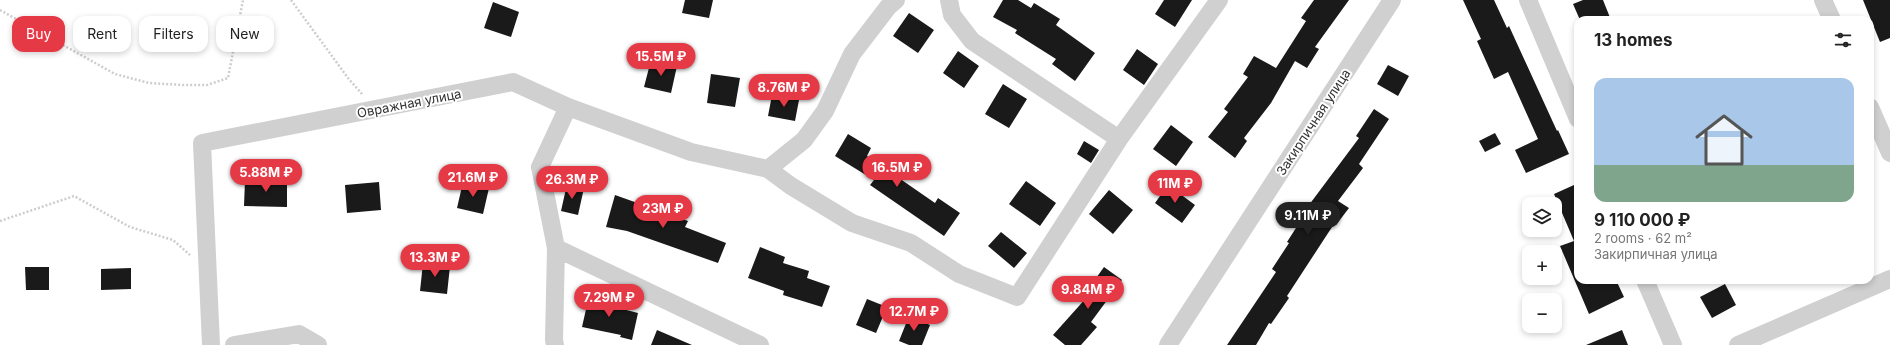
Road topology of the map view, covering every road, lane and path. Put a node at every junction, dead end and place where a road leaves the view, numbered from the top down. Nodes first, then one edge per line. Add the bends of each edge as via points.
1 (243, 0) edge
2 (291, 0) edge
3 (896, 0) edge
4 (950, 0) edge
5 (1219, 0) edge
6 (1392, 0) edge
7 (1528, 0) edge
8 (1823, 0) edge
9 (0, 10) edge
10 (1830, 16) edge
11 (568, 107) junction
12 (376, 109) junction
13 (1574, 110) edge
14 (1874, 116) edge
15 (1119, 139) junction
16 (1890, 152) edge
17 (768, 169) junction
18 (0, 221) edge
19 (556, 248) junction
20 (208, 269) junction
21 (1890, 279) edge
22 (1647, 284) edge
23 (211, 345) edge
24 (234, 345) edge
25 (318, 345) edge
26 (555, 345) edge
27 (760, 345) edge
28 (1168, 345) edge
29 (1672, 345) edge
30 (1738, 345) edge

1 - 9 path via 228,78 207,85 149,83 114,74
2 - 12 path via 348,78
3 - 17 street via 852,54 825,111 804,140
4 - 15 street via 952,15 972,41
5 - 15 street
6 - 28 street, Закирпичная улица
7 - 13 street
8 - 10 street
11 - 12 street, Овражная улица via 513,82
11 - 17 street, Овражная улица via 691,152
11 - 19 street via 540,167
12 - 20 street, Овражная улица via 202,143
14 - 16 street
15 - 17 street via 1017,297 959,274 911,243 852,223
18 - 20 path via 74,196 130,227 173,240
19 - 26 street
19 - 27 street
20 - 23 street, Овражная улица
21 - 30 street
22 - 29 street
24 - 25 street via 299,334

